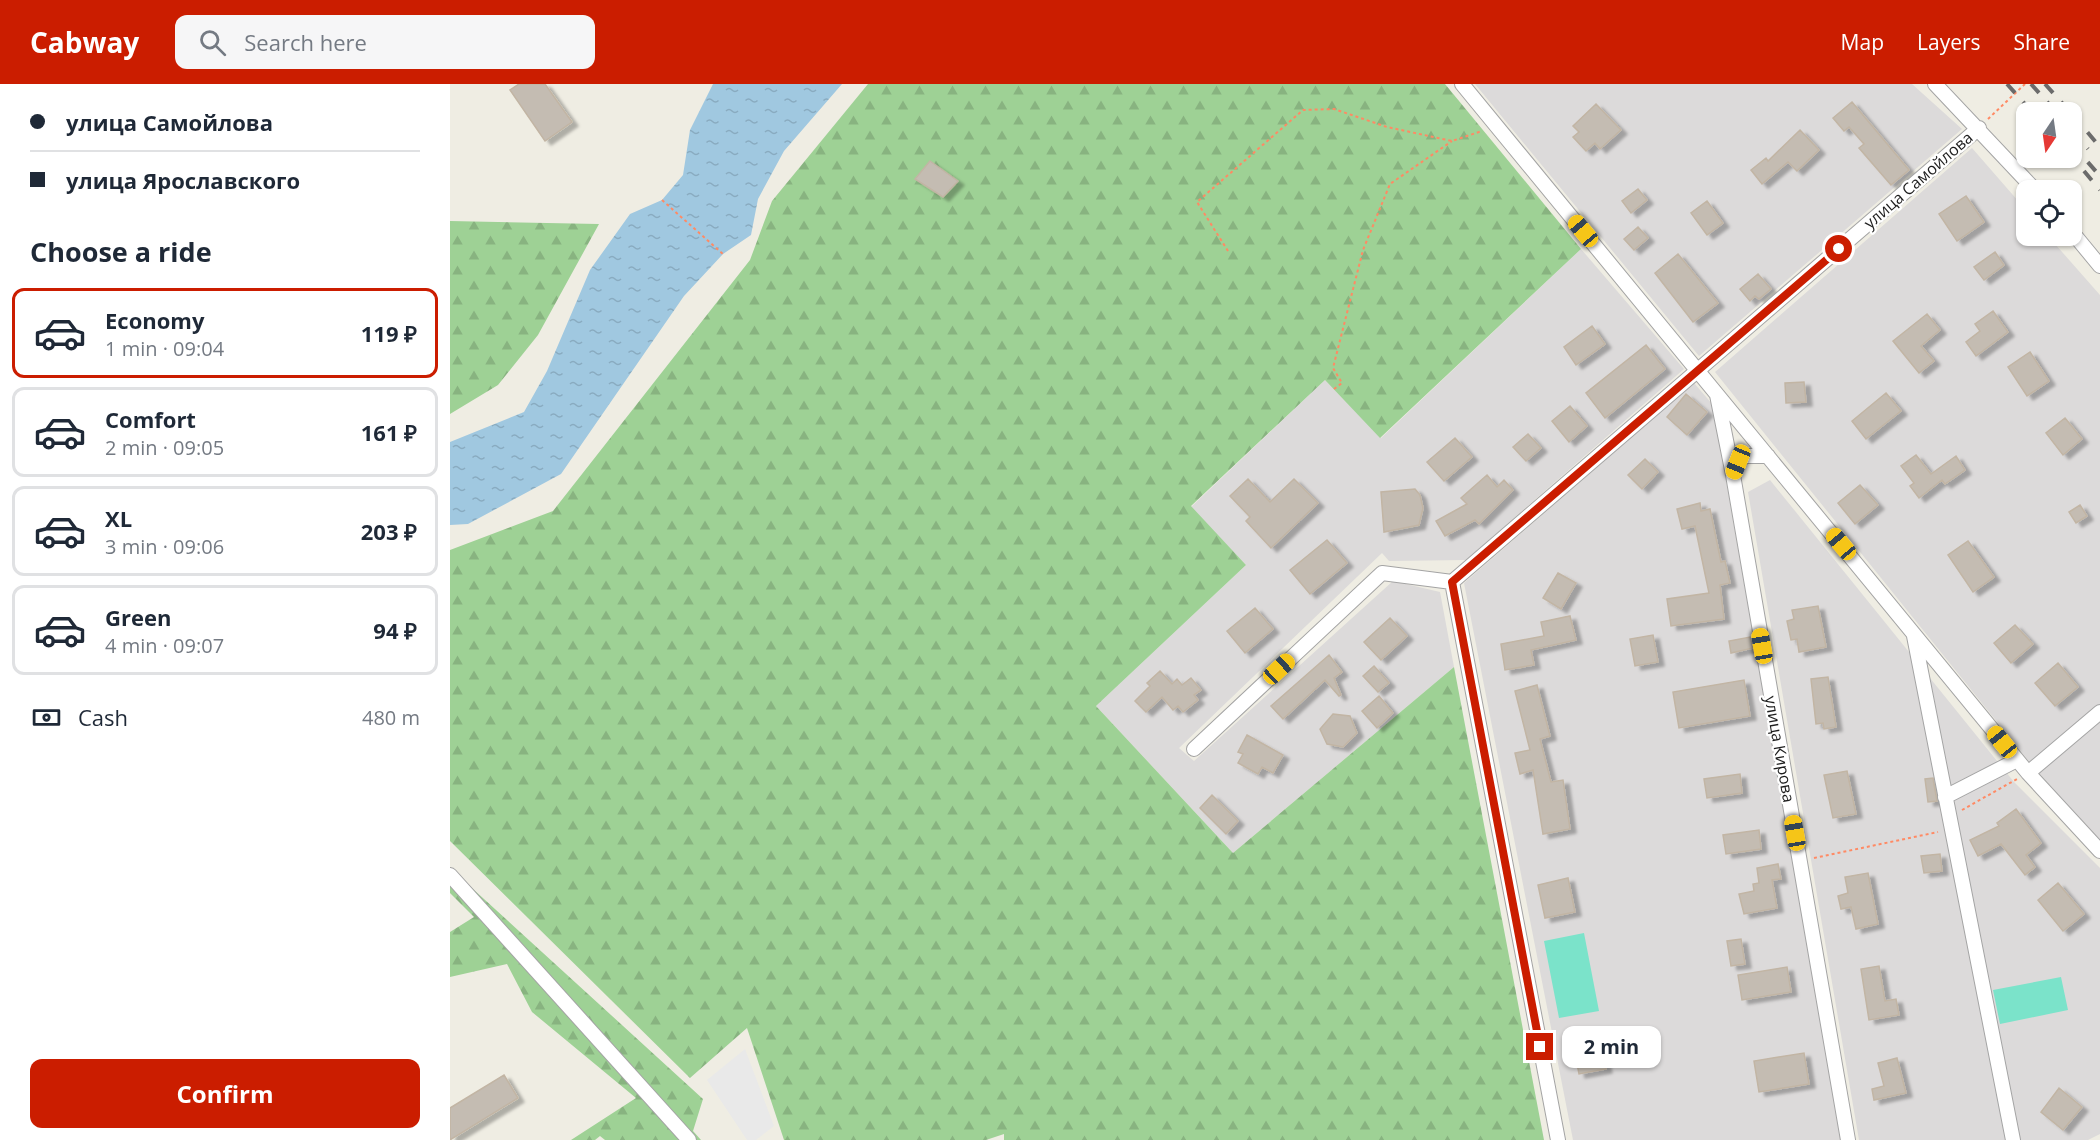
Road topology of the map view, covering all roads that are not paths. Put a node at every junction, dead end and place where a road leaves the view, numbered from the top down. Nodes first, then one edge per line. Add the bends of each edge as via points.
1 (1462, 84) edge
2 (1935, 84) edge
3 (1979, 128) junction
4 (2026, 180) edge
5 (2082, 244) edge
6 (2100, 266) edge
7 (1698, 371) junction
8 (1716, 393) junction
9 (1768, 456) junction
10 (1733, 475) junction
11 (1452, 582) junction
12 (1914, 633) junction
13 (2100, 712) edge
14 (1194, 749) dead end
15 (2017, 760) junction
16 (2028, 773) junction
17 (1945, 797) junction
18 (2100, 851) edge
19 (450, 874) edge
20 (689, 1140) edge
21 (1558, 1140) edge
22 (1848, 1140) edge
23 (2013, 1140) edge

1 - 7 street
2 - 3 street
3 - 4 street
3 - 7 street, улица Самойлова
5 - 6 street
7 - 8 street
7 - 11 street, улица Самойлова
8 - 9 street
8 - 10 street, улица Кирова
9 - 10 street via 1745,456
9 - 12 street
10 - 22 street, улица Кирова
11 - 14 street via 1382,573
11 - 21 street
12 - 15 street
12 - 17 street
13 - 16 street
15 - 16 street
15 - 17 street
16 - 18 street
17 - 23 street
19 - 20 street

